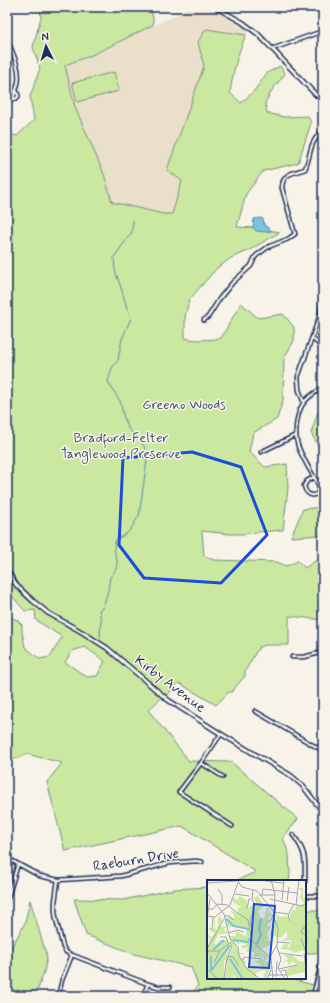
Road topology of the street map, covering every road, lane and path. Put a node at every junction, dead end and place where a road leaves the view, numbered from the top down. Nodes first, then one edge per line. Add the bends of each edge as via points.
1 (10, 7) edge
2 (215, 7) edge
3 (7, 17) edge
4 (323, 31) edge
5 (7, 39) edge
6 (272, 49) junction
7 (16, 90) dead end
8 (323, 98) edge
9 (323, 131) edge
10 (323, 291) edge
11 (204, 320) dead end
12 (312, 338) junction
13 (323, 348) edge
14 (323, 388) edge
15 (304, 403) junction
16 (296, 435) junction
17 (261, 452) dead end
18 (314, 477) junction
19 (7, 570) edge
20 (323, 652) edge
21 (292, 657) dead end
22 (255, 711) dead end
23 (221, 734) junction
24 (323, 751) edge
25 (201, 764) junction
26 (223, 777) dead end
27 (323, 812) edge
28 (232, 826) dead end
29 (294, 835) dead end
30 (7, 858) edge
31 (202, 862) dead end
32 (18, 864) junction
33 (58, 880) junction
34 (305, 880) edge
35 (306, 896) edge
36 (323, 896) edge
37 (7, 900) edge
38 (72, 955) junction
39 (323, 959) edge
40 (148, 984) junction
41 (170, 987) dead end
42 (57, 996) edge
43 (143, 996) edge
44 (313, 996) edge

1 - 3 street
2 - 6 street via 248,26
4 - 6 street
5 - 7 street via 19,72
6 - 8 street
9 - 11 street via 313,141 306,169 288,174 282,183 295,234 255,256 251,266 233,282
10 - 12 street via 320,315
12 - 13 street
12 - 15 street via 298,377
14 - 15 street
15 - 16 street via 299,413
16 - 17 street
16 - 18 street via 298,447
18 - 18 street via 304,486 306,493 313,495 318,490
19 - 23 street, Kirby Avenue via 17,586 40,606 114,654 168,700
20 - 21 street
22 - 24 street
23 - 25 street
23 - 27 street, Kirby Avenue via 302,784
25 - 26 street
25 - 28 street via 179,792
29 - 34 street via 304,852
30 - 32 street, Raeburn Drive
31 - 33 street, Raeburn Drive via 169,863 121,876
32 - 33 street, Raeburn Drive via 40,876
32 - 37 street
33 - 38 street via 56,919 63,947
35 - 36 street
38 - 40 street
38 - 42 street
39 - 44 street
40 - 41 street
40 - 43 street

